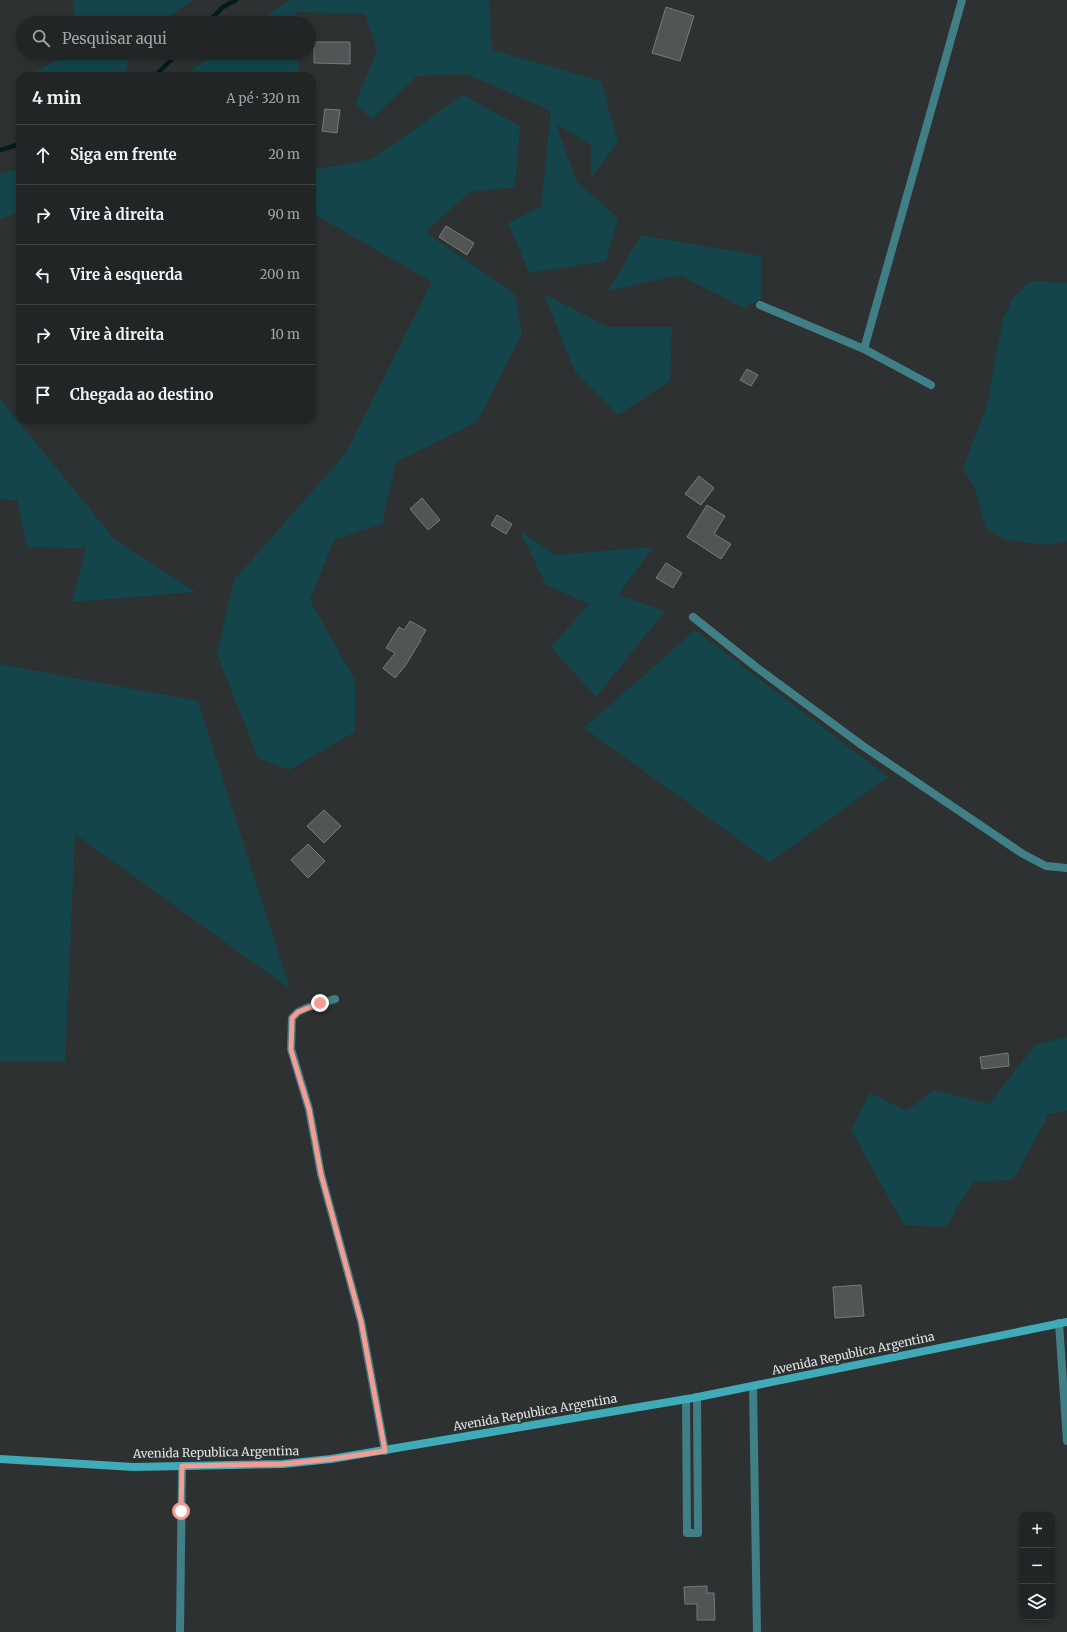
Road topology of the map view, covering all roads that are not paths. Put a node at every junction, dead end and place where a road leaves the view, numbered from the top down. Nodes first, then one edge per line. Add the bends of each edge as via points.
1 (962, 0) edge
2 (760, 305) dead end
3 (864, 349) junction
4 (931, 385) dead end
5 (693, 617) dead end
6 (1067, 868) edge
7 (335, 999) dead end
8 (1063, 1322) edge
9 (753, 1386) junction
10 (697, 1397) junction
11 (686, 1399) junction
12 (1067, 1441) edge
13 (385, 1451) junction
14 (0, 1459) edge
15 (182, 1466) junction
16 (180, 1632) edge
17 (757, 1632) edge

1 - 3 street
2 - 3 street
3 - 4 street
5 - 6 street via 863,746 1011,846 1046,866
7 - 13 street via 306,1008 292,1018 291,1050 309,1109 321,1174 361,1321
8 - 9 street, Avenida Republica Argentina
8 - 12 street
9 - 10 street, Avenida Republica Argentina
9 - 17 street
10 - 11 street, Avenida Republica Argentina
10 - 11 street via 698,1533 687,1533
11 - 13 street, Avenida Republica Argentina
13 - 15 street, Avenida Republica Argentina via 283,1464
14 - 15 street, Avenida Republica Argentina via 134,1467
15 - 16 street

